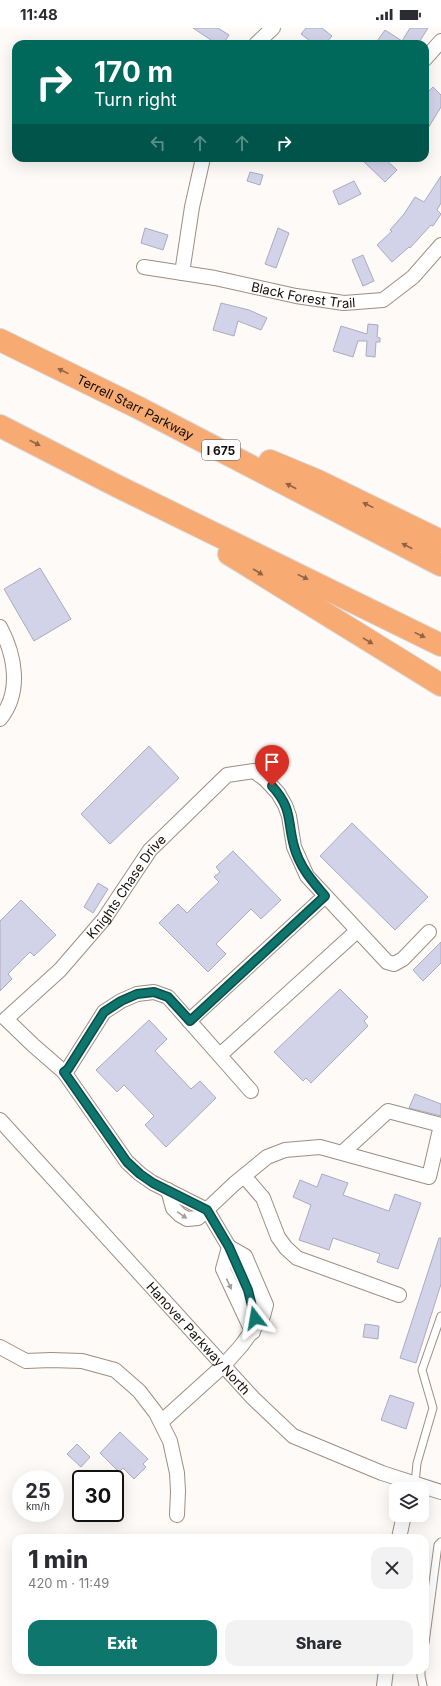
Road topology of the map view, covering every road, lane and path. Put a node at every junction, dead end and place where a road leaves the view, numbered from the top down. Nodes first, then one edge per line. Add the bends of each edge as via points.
1 (273, 28) edge
2 (260, 40) edge
3 (441, 40) edge
4 (429, 54) edge
5 (203, 162) edge
6 (441, 245) edge
7 (144, 267) dead end
8 (182, 273) junction
9 (0, 340) edge
10 (137, 407) junction
11 (0, 426) edge
12 (117, 486) junction
13 (441, 541) edge
14 (441, 565) edge
15 (0, 627) edge
16 (441, 645) edge
17 (441, 685) edge
18 (0, 719) edge
19 (325, 896) junction
20 (357, 931) junction
21 (429, 932) dead end
22 (190, 1021) junction
23 (220, 1055) junction
24 (64, 1072) junction
25 (251, 1091) dead end
26 (0, 1120) edge
27 (342, 1153) junction
28 (244, 1176) junction
29 (207, 1210) junction
30 (229, 1247) junction
31 (399, 1295) dead end
32 (441, 1316) edge
33 (253, 1332) junction
34 (0, 1347) edge
35 (224, 1365) junction
36 (161, 1422) junction
37 (404, 1482) edge
38 (415, 1482) edge
39 (429, 1489) edge
40 (441, 1492) edge
41 (177, 1515) dead end
42 (402, 1522) edge
43 (400, 1534) edge
44 (441, 1542) edge
45 (429, 1612) edge
46 (386, 1674) edge
47 (420, 1674) edge
48 (384, 1686) edge
49 (423, 1686) edge

1 - 2 street
3 - 4 street
5 - 8 street via 192,207
6 - 8 street, Black Forest Trail via 413,277 383,300 344,304
7 - 8 street, Black Forest Trail
10 -> 9 highway, Terrell Starr Parkway / I 675
13 -> 10 highway via 318,481
14 -> 10 highway, Terrell Starr Parkway / I 675
11 -> 12 highway
12 -> 16 highway
12 -> 17 highway
15 - 18 street via 8,644 15,681 5,713
19 - 20 street, Knights Chase Drive
19 - 22 street
19 - 24 street, Knights Chase Drive via 307,876 294,847 289,816 278,793 254,771 227,775 150,850 104,919 60,970 6,1019
20 - 21 street, Knights Chase Drive via 387,962 394,964 403,960
20 - 23 street
22 - 23 street
22 - 24 street via 168,997 154,992 137,994 104,1012
23 - 25 street
24 - 29 street, Knights Chase Drive via 127,1162 140,1174
26 - 35 street, Hanover Parkway North
27 - 27 street via 388,1111 440,1126 430,1177
27 - 28 street via 320,1147 285,1150 267,1157
28 - 29 street
28 - 31 street via 263,1198 278,1237 297,1258
29 - 30 street
30 - 33 street via 253,1287
30 -> 33 street via 223,1269
32 - 38 lane via 422,1370 434,1408 417,1463
33 - 35 street
34 - 36 street via 26,1361 82,1361 115,1370 139,1391
35 - 36 street
35 - 37 street, Hanover Parkway North via 253,1398 293,1436
36 - 41 street via 170,1441 177,1473
39 - 40 street, Hanover Parkway North
42 - 43 street
44 - 45 lane via 438,1545
46 - 48 street
47 - 49 lane

